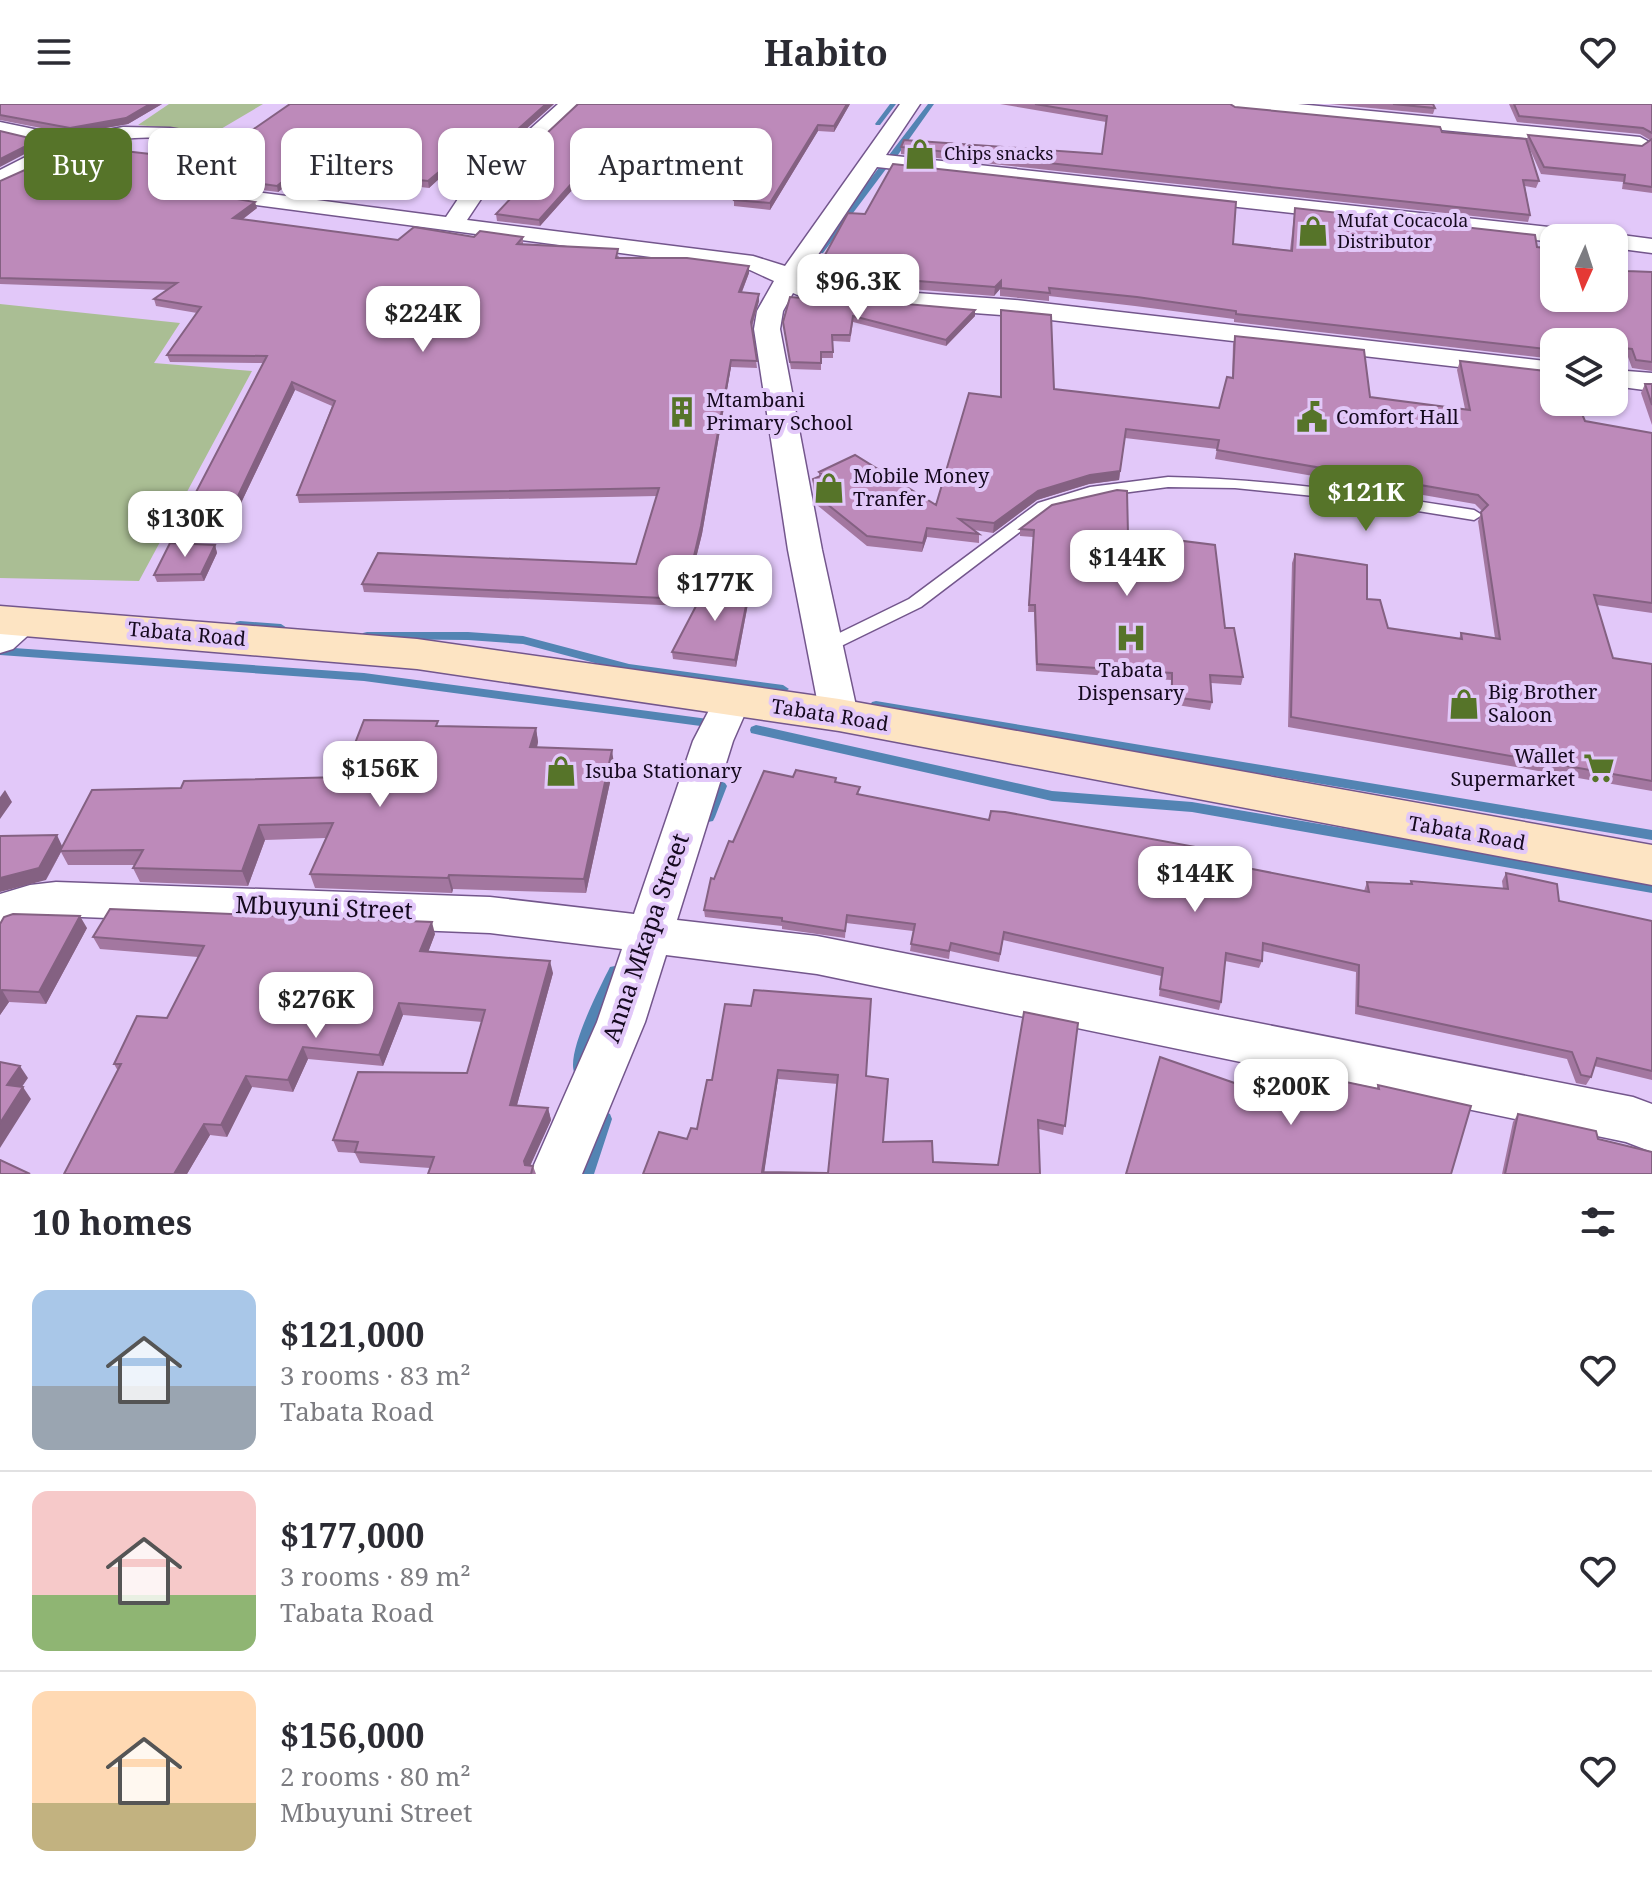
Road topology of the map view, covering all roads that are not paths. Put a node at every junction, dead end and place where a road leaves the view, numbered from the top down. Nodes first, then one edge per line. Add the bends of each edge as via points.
1 (570, 104) edge
2 (910, 104) edge
3 (1234, 104) edge
4 (20, 111) edge
5 (154, 112) dead end
6 (0, 126) edge
7 (128, 128) edge
8 (24, 132) edge
9 (132, 133) edge
10 (1640, 143) edge
11 (873, 160) junction
12 (24, 164) edge
13 (0, 180) edge
14 (452, 225) junction
15 (1540, 233) edge
16 (1628, 243) edge
17 (1652, 246) edge
18 (788, 280) junction
19 (1540, 368) edge
20 (1628, 379) edge
21 (1652, 382) edge
22 (1474, 515) dead end
23 (9, 627) edge
24 (827, 646) junction
25 (732, 700) junction
26 (839, 715) junction
27 (1652, 865) edge
28 (0, 912) edge
29 (649, 934) junction
30 (1652, 1129) edge
31 (556, 1174) edge

1 - 14 street via 474,192
2 - 11 street
3 - 10 street
4 - 6 street
5 - 7 street
6 - 8 street
9 - 14 street via 187,136 223,149 197,185 202,191
11 - 15 street
11 - 18 street
12 - 13 street
14 - 18 street via 753,263
16 - 17 street
18 - 19 street via 811,293 836,296 1015,308
18 - 24 street via 770,311 767,329
20 - 21 street
22 - 24 lane via 1235,483 1168,482 1090,492 1044,506 915,603
23 - 25 main road, Tabata Road via 417,654
24 - 26 street
25 - 26 main road, Tabata Road
25 - 29 street, Anna Mkapa Street via 713,741
26 - 27 main road, Tabata Road
28 - 29 street, Mbuyuni Street via 56,899 309,906 490,915
29 - 30 street, Mbuyuni Street via 817,955 1633,1120
29 - 31 street, Anna Mkapa Street via 621,1022

